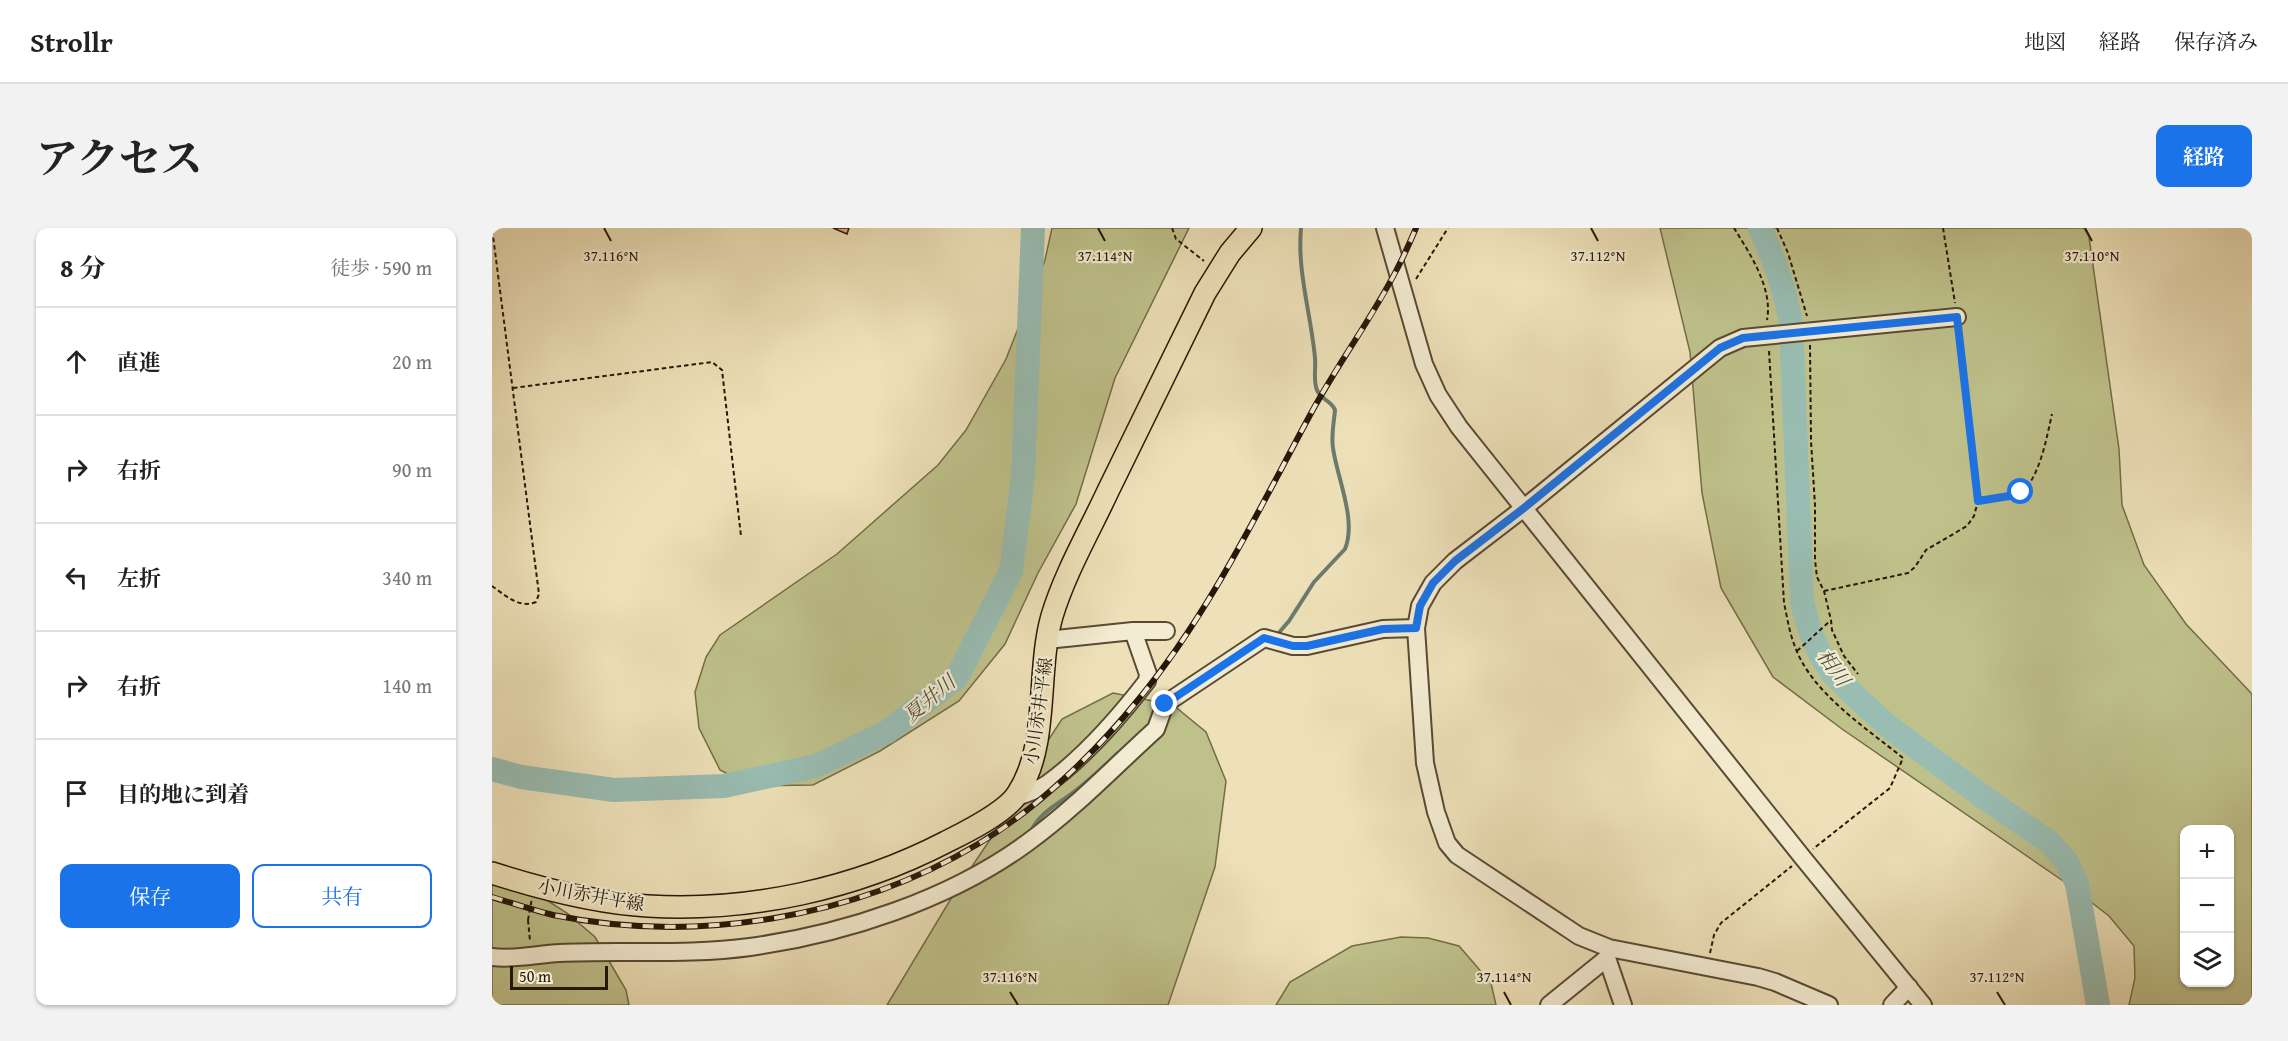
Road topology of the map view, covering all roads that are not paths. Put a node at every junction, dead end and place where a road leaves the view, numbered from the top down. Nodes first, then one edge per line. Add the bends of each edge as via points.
1 (1251, 228) edge
2 (1385, 228) edge
3 (1957, 317) road end
4 (1524, 508) junction
5 (1416, 628) junction
6 (1133, 631) junction
7 (1166, 631) dead end
8 (1047, 640) junction
9 (1017, 796) junction
10 (492, 873) edge
11 (1608, 953) junction
12 (492, 957) edge
13 (1909, 987) junction
14 (1549, 1005) edge
15 (1623, 1005) edge
16 (1829, 1005) edge
17 (1892, 1005) edge
18 (1923, 1005) edge

1 - 8 main road, 小川赤井平線 via 1204,293 1064,583
2 - 4 street via 1424,364 1438,396
3 - 4 street via 1743,338 1720,348
4 - 5 street via 1433,583 1420,606
4 - 13 street
5 - 11 street via 1425,763 1447,843 1456,855
5 - 12 street via 1383,629 1307,646 1264,638 1165,704 1156,729 1028,843 991,866 882,916 829,932 750,947
6 - 7 street
6 - 8 street
6 - 9 street via 1147,681 1121,714 1047,784
8 - 9 main road, 小川赤井平線 via 1036,741 1029,773
9 - 10 main road, 小川赤井平線 via 977,826 883,871 777,899 714,906 649,906 580,897
11 - 14 street
11 - 15 street
11 - 16 street via 1758,977
13 - 17 street
13 - 18 street

